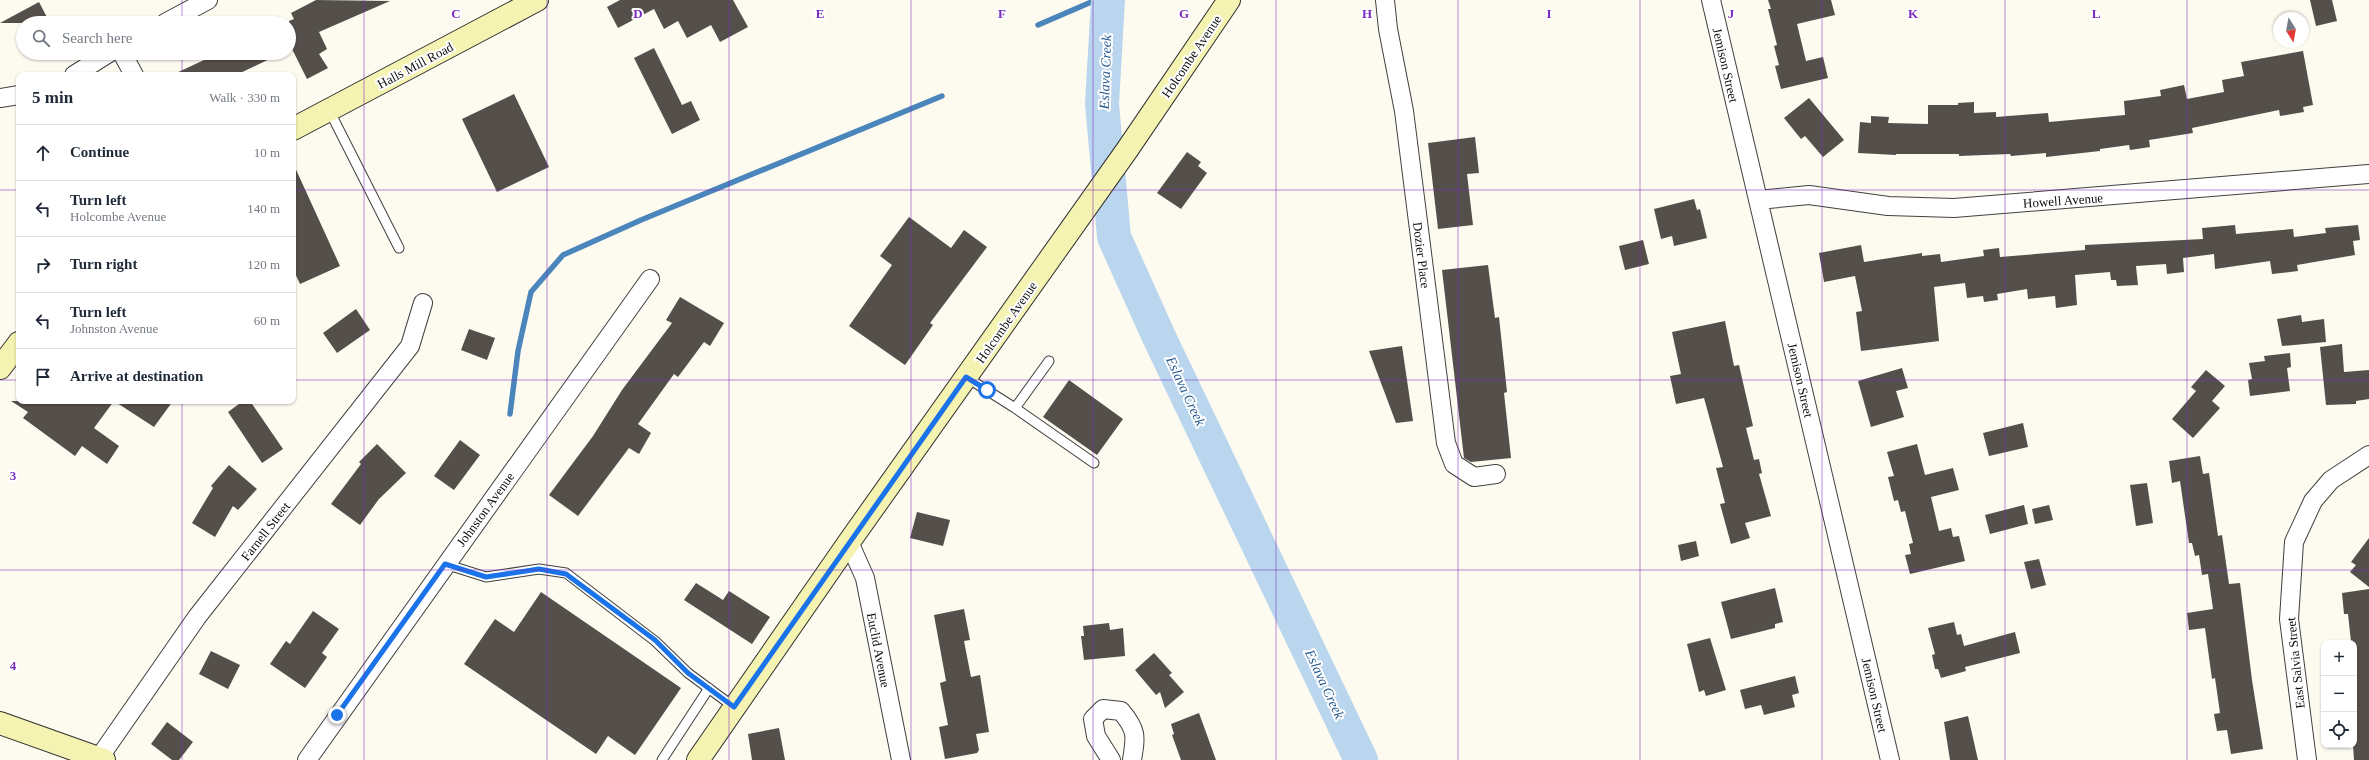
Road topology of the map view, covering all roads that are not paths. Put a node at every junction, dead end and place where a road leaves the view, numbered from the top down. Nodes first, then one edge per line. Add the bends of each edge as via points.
1 (208, 0) edge
2 (538, 0) edge
3 (1229, 0) edge
4 (1385, 0) edge
5 (1711, 0) edge
6 (177, 16) edge
7 (98, 60) edge
8 (126, 60) edge
9 (79, 72) edge
10 (132, 72) edge
11 (16, 95) edge
12 (0, 98) edge
13 (329, 110) junction
14 (296, 127) edge
15 (2369, 174) edge
16 (1758, 200) junction
17 (399, 248) dead end
18 (650, 279) dead end
19 (423, 303) dead end
20 (16, 347) edge
21 (1050, 361) dead end
22 (0, 368) edge
23 (966, 377) junction
24 (1015, 408) junction
25 (2369, 455) edge
26 (1094, 463) dead end
27 (1496, 474) dead end
28 (849, 542) junction
29 (445, 564) junction
30 (709, 688) junction
31 (734, 707) junction
32 (0, 723) edge
33 (102, 759) edge
34 (307, 760) edge
35 (662, 760) edge
36 (698, 760) edge
37 (901, 760) edge
38 (1111, 760) edge
39 (1132, 760) edge
40 (1890, 760) edge
41 (2307, 760) edge

1 - 6 street
2 - 13 street, Halls Mill Road
3 - 23 street, Holcombe Avenue via 1127,150
4 - 27 street, Dozier Place via 1404,111 1446,443 1454,464 1474,477
5 - 16 street, Jemison Street
7 - 9 street
8 - 10 street
11 - 12 street
13 - 14 street, Halls Mill Road
13 - 17 lane
15 - 16 street, Howell Avenue via 1954,208 1888,206 1809,195
16 - 40 street, Jemison Street
18 - 29 street, Johnston Avenue
19 - 33 street, Farnell Street via 410,346 197,617
20 - 22 street
21 - 24 lane
23 - 24 lane
23 - 28 street, Holcombe Avenue
24 - 26 lane
25 - 41 street, East Salvia Street via 2331,480 2313,501 2294,542 2289,620
28 - 31 street, Holcombe Avenue
28 - 37 street, Euclid Avenue via 866,578
29 - 30 lane via 486,577 539,569 566,574 655,640 688,673
29 - 34 street, Johnston Avenue
30 - 31 lane
30 - 35 lane
31 - 36 street, Holcombe Avenue
32 - 33 street
38 - 39 street via 1096,736 1092,719 1104,709 1121,711 1133,726 1135,741

